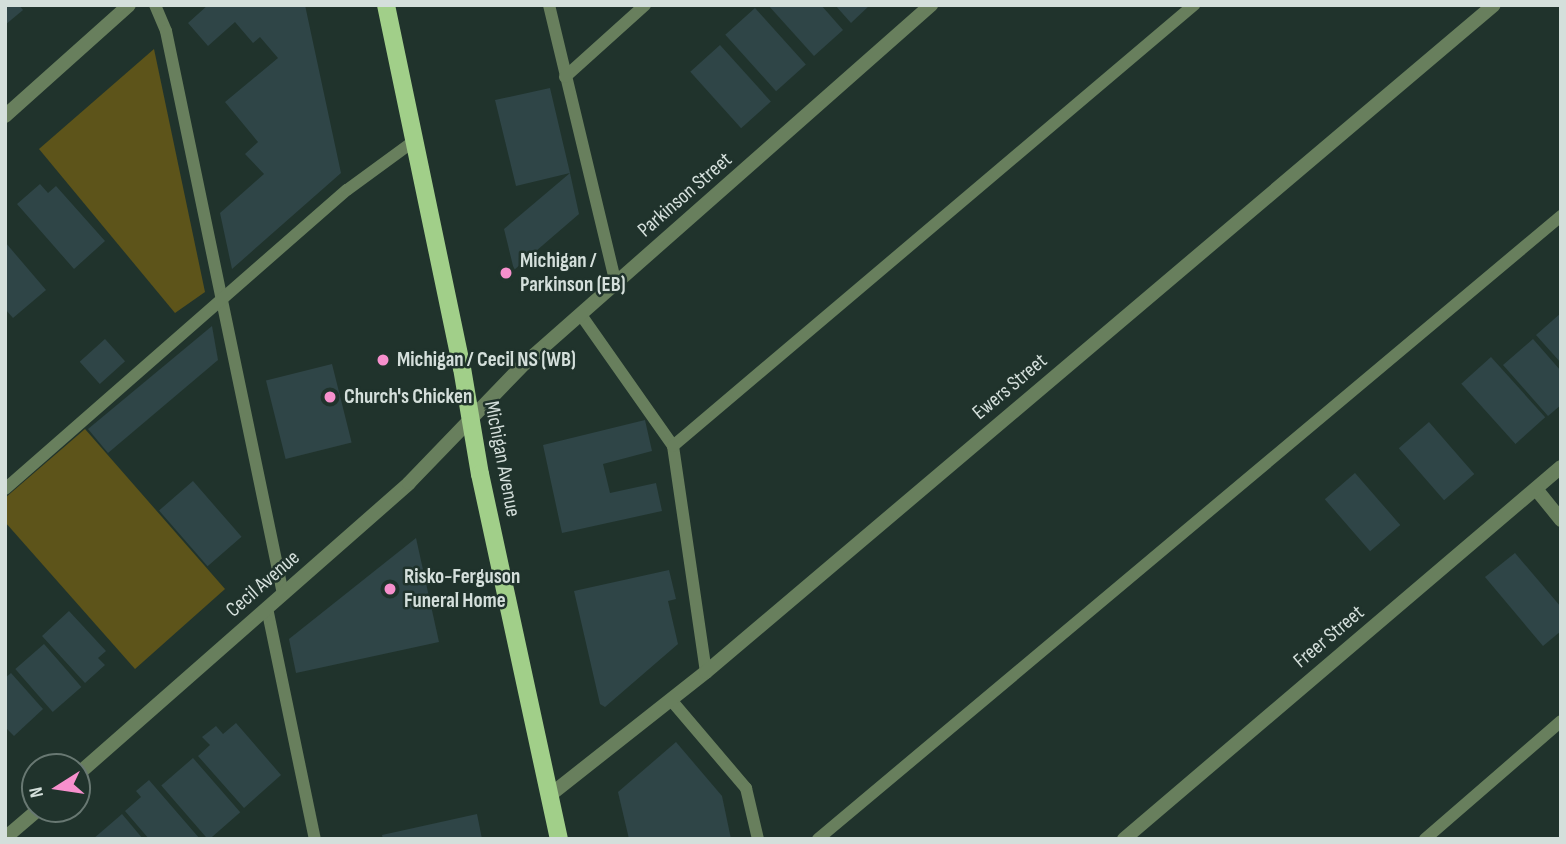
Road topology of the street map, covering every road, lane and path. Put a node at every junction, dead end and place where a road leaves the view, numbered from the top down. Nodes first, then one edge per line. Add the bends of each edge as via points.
1 (129, 5) edge
2 (155, 5) edge
3 (386, 5) edge
4 (549, 5) edge
5 (645, 5) edge
6 (931, 5) edge
7 (1195, 5) edge
8 (1494, 5) edge
9 (565, 77) junction
10 (5, 116) edge
11 (414, 141) junction
12 (1561, 216) edge
13 (616, 284) junction
14 (222, 301) junction
15 (581, 315) junction
16 (471, 420) junction
17 (673, 446) junction
18 (1561, 467) edge
19 (5, 489) edge
20 (1536, 489) junction
21 (1561, 520) edge
22 (283, 594) junction
23 (267, 608) junction
24 (706, 672) junction
25 (671, 699) junction
26 (1561, 721) edge
27 (91, 763) edge
28 (550, 795) junction
29 (22, 823) edge
30 (5, 838) edge
31 (315, 839) edge
32 (559, 839) edge
33 (758, 839) edge
34 (818, 839) edge
35 (1124, 839) edge
36 (1425, 839) edge

1 - 10 street
2 - 14 lane via 166,31
3 - 11 main road, Michigan Avenue
4 - 9 lane
5 - 9 lane
6 - 13 street, Parkinson Street
7 - 17 lane
8 - 24 street, Ewers Street
9 - 13 lane
11 - 14 lane via 346,190
11 - 16 main road, Michigan Avenue
12 - 34 lane
13 - 15 street, Parkinson Street
14 - 19 lane
14 - 22 lane
15 - 16 street, Parkinson Street via 524,364
15 - 17 lane
16 - 22 street, Cecil Avenue via 409,483
16 - 28 main road, Michigan Avenue
17 - 24 lane
18 - 20 street, Freer Street
20 - 21 street
20 - 35 street, Freer Street
22 - 23 street, Cecil Avenue
23 - 27 street, Cecil Avenue
23 - 31 lane
24 - 25 street, Ewers Street
25 - 28 street, Ewers Street
25 - 33 lane via 746,788
26 - 36 lane
28 - 32 main road, Michigan Avenue
29 - 30 street

